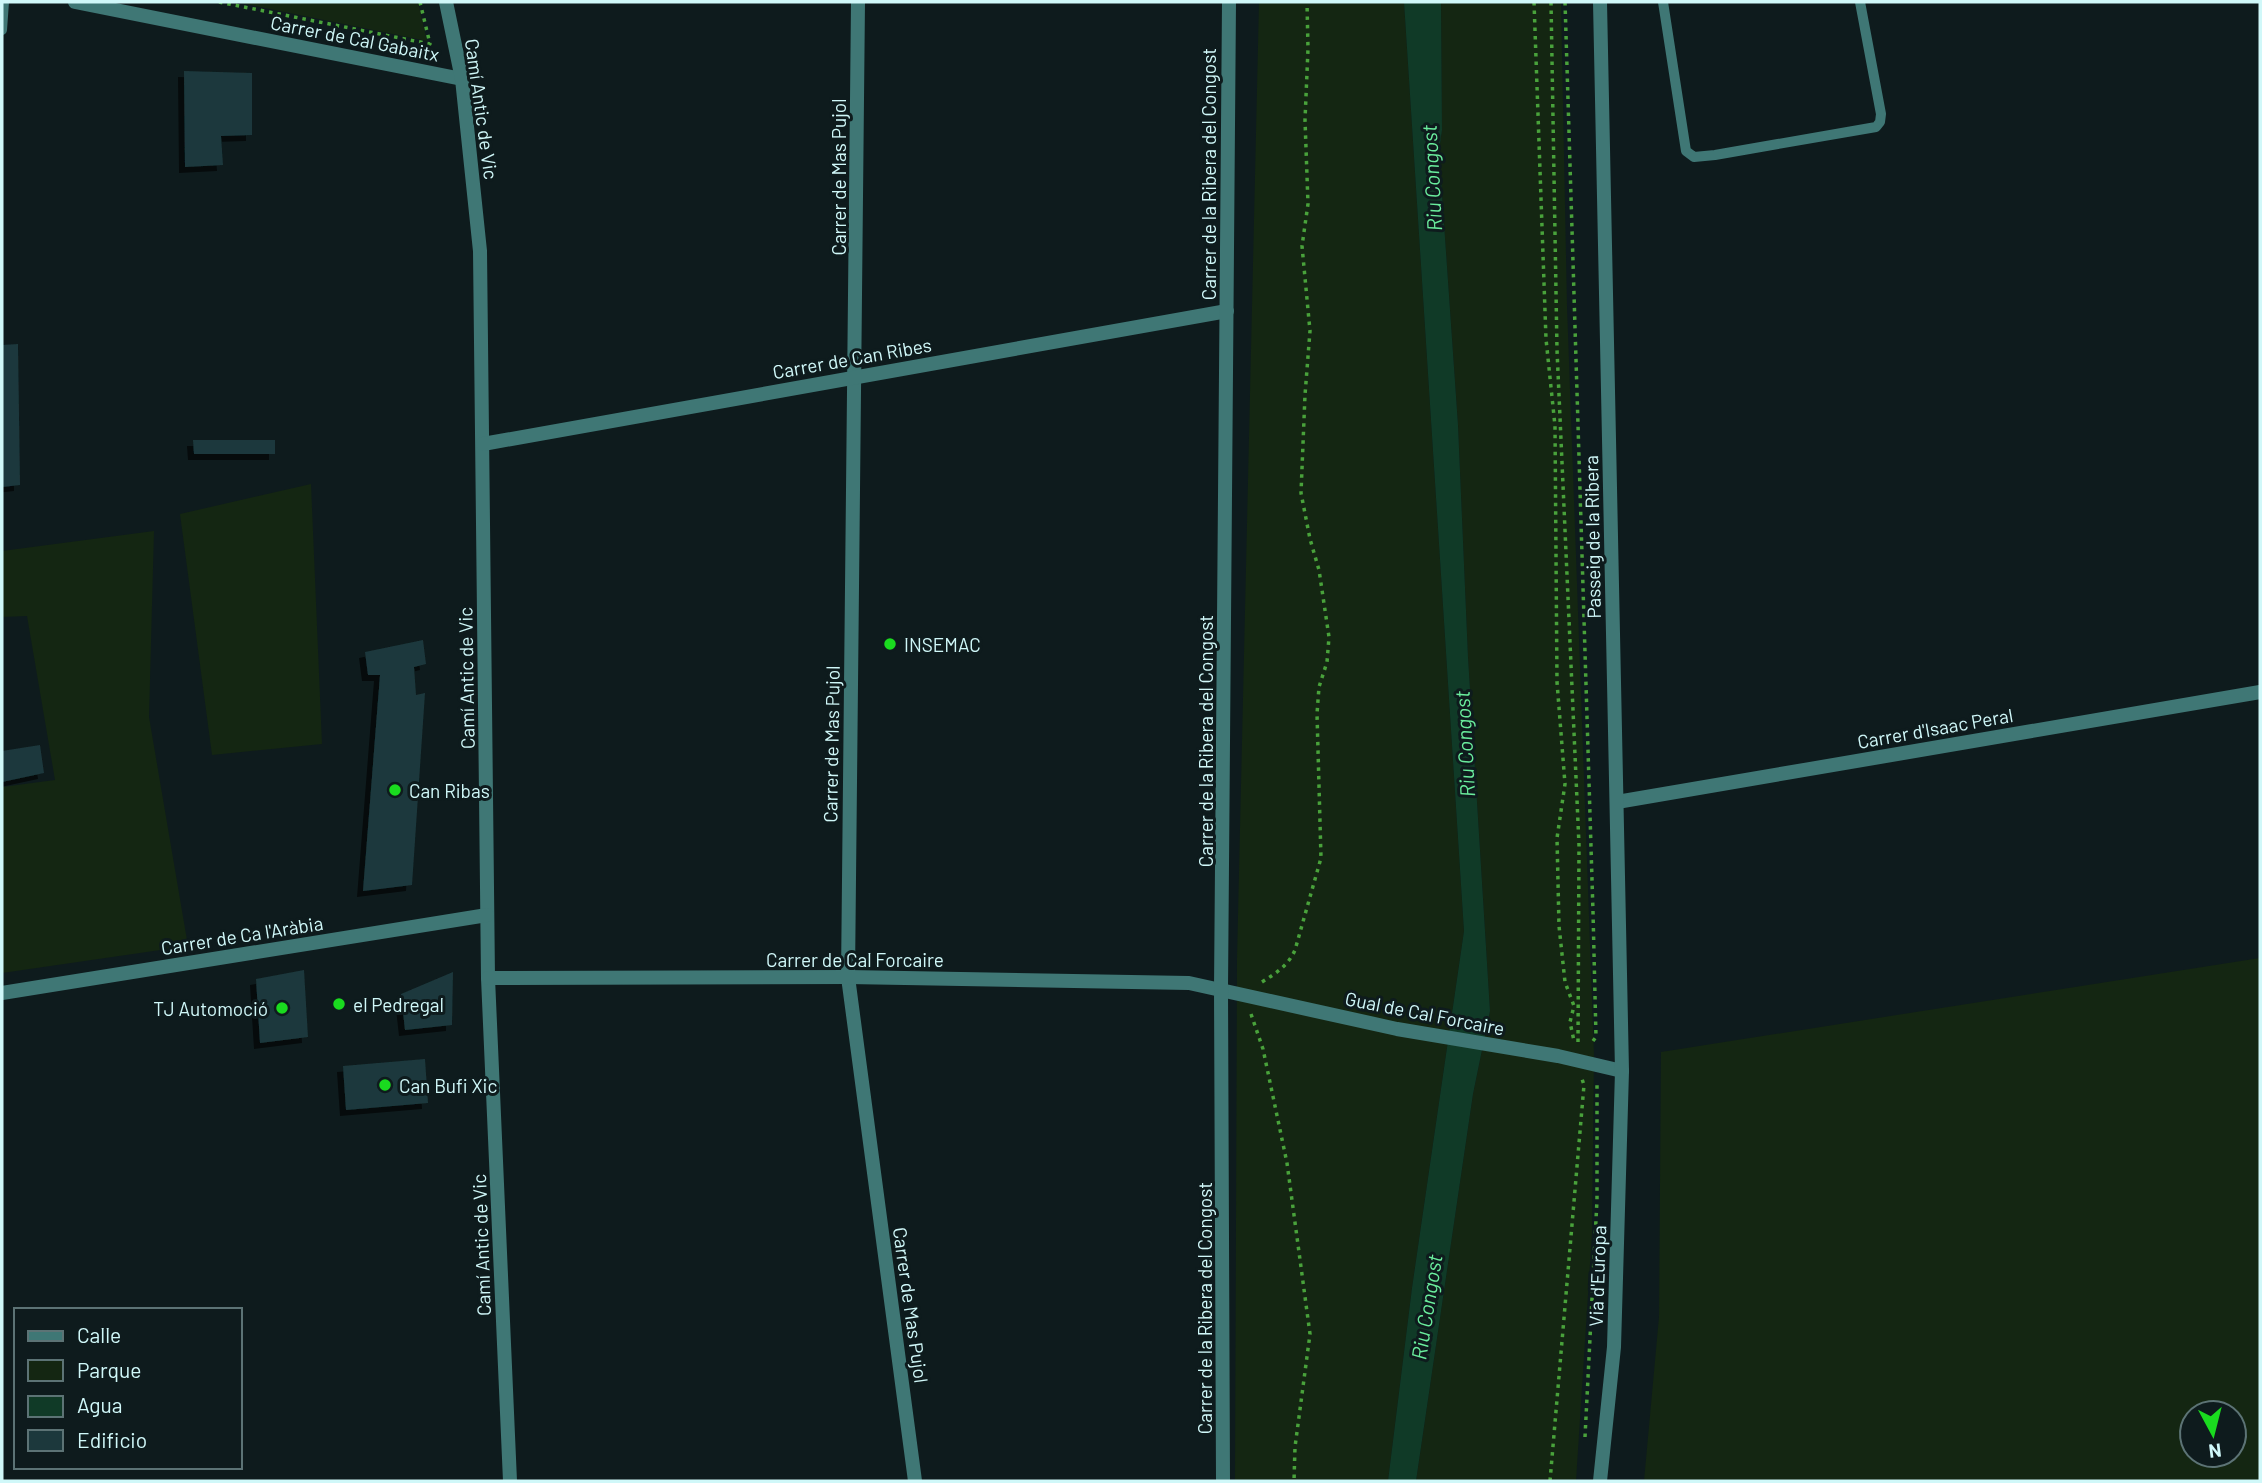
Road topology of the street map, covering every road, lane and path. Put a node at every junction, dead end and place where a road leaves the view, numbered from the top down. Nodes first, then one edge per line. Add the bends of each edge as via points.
1 (4, 2) edge
2 (75, 2) edge
3 (219, 2) edge
4 (420, 2) edge
5 (446, 2) edge
6 (858, 2) edge
7 (1229, 2) edge
8 (1307, 2) edge
9 (1534, 2) edge
10 (1550, 2) edge
11 (1565, 2) edge
12 (1600, 2) edge
13 (1663, 2) edge
14 (1860, 2) edge
15 (2, 30) edge
16 (462, 79) junction
17 (1227, 311) junction
18 (855, 377) junction
19 (483, 444) junction
20 (2260, 692) edge
21 (1617, 802) junction
22 (487, 915) junction
23 (848, 977) junction
24 (488, 978) junction
25 (1221, 989) junction
26 (2, 993) edge
27 (1244, 995) junction
28 (1596, 1037) junction
29 (1578, 1060) junction
30 (1597, 1065) junction
31 (1622, 1071) junction
32 (1584, 1441) dead end
33 (510, 1481) edge
34 (915, 1481) edge
35 (1223, 1481) edge
36 (1294, 1481) edge
37 (1550, 1481) edge
38 (1600, 1481) edge

1 - 15 lane
2 - 16 street, Carrer de Cal Gabaitx
3 - 4 path via 430,44
5 - 16 street, Camí Antic de Vic
6 - 18 street, Carrer de Mas Pujol
7 - 17 street, Carrer de la Ribera del Congost
8 - 27 path via 1308,204 1302,246 1310,331 1301,494 1329,637 1317,714 1321,858 1290,960
9 - 10 path via 1546,339 1555,426 1557,682 1564,784 1557,838 1559,926 1565,982 1574,1006 1570,1022 1578,1049 1578,845 1558,350
11 - 28 path
12 - 21 street, Passeig de la Ribera
13 - 14 lane via 1686,151 1694,157 1876,127 1881,114
16 - 19 street, Camí Antic de Vic via 480,251
17 - 18 street, Carrer de Can Ribes
17 - 25 street, Carrer de la Ribera del Congost
18 - 19 street, Carrer de Can Ribes
18 - 23 street, Carrer de Mas Pujol
19 - 22 street, Camí Antic de Vic
20 - 21 street, Carrer d'Isaac Peral
21 - 31 street, Passeig de la Ribera
22 - 24 street, Camí Antic de Vic
22 - 26 street, Carrer de Ca l'Aràbia
23 - 24 street, Carrer de Cal Forcaire
23 - 25 street, Carrer de Cal Forcaire via 1189,983
23 - 34 street, Carrer de Mas Pujol
24 - 33 street, Camí Antic de Vic
25 - 27 street, Gual de Cal Forcaire
25 - 35 street, Carrer de la Ribera del Congost
27 - 29 street, Gual de Cal Forcaire via 1398,1029
27 - 36 path via 1264,1049 1287,1163 1310,1334
28 - 29 path
28 - 30 path
29 - 30 street, Gual de Cal Forcaire
29 - 37 path via 1584,1085
30 - 31 street, Gual de Cal Forcaire
30 - 32 path via 1597,1200
31 - 38 street, Via d'Europa via 1614,1347

